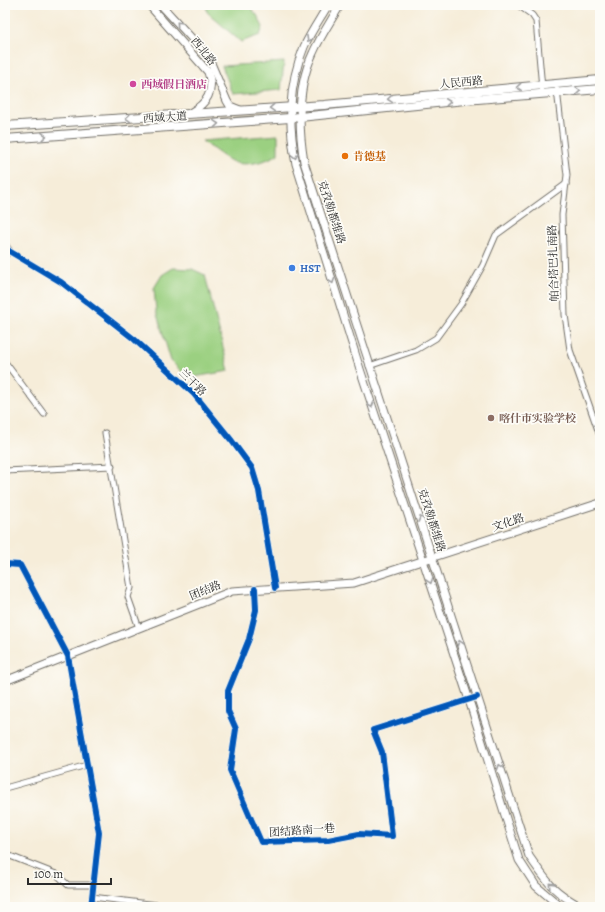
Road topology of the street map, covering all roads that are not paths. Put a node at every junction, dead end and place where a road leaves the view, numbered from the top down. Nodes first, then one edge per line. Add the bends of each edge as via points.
1 (149, 5) edge
2 (162, 5) edge
3 (328, 5) edge
4 (340, 5) edge
5 (518, 5) edge
6 (600, 80) edge
7 (557, 88) junction
8 (542, 89) junction
9 (600, 89) edge
10 (324, 105) joint
11 (301, 106) junction
12 (290, 107) junction
13 (240, 110) junction
14 (190, 113) junction
15 (326, 115) joint
16 (301, 117) junction
17 (290, 118) junction
18 (5, 126) edge
19 (5, 139) edge
20 (566, 184) junction
21 (6, 250) edge
22 (5, 362) edge
23 (369, 366) junction
24 (44, 414) dead end
25 (105, 433) dead end
26 (600, 436) edge
27 (112, 466) junction
28 (5, 471) edge
29 (600, 503) edge
30 (434, 558) junction
31 (424, 561) junction
32 (5, 564) edge
33 (275, 588) junction
34 (255, 589) junction
35 (139, 628) junction
36 (68, 656) junction
37 (5, 681) edge
38 (477, 697) junction
39 (469, 700) junction
40 (87, 765) junction
41 (5, 788) edge
42 (5, 854) edge
43 (93, 885) junction
44 (92, 897) junction
45 (91, 907) edge
46 (174, 907) edge
47 (561, 907) edge
48 (582, 907) edge

1 - 14 main road, 西北路 via 208,72 212,84 208,99
13 -> 2 main road, 西北路 via 230,106 227,101 208,56
3 -> 12 main road, 克孜勒都维路 via 304,46 294,77
4 - 11 main road, 克孜勒都维路 via 313,53 304,76
5 - 8 street via 536,21
6 - 7 main road, 人民西路
7 - 8 main road, 人民西路
7 -> 9 main road, 人民西路
7 - 20 street, 帕合塔巴扎南路
8 -> 10 main road, 人民西路
15 -> 8 main road, 人民西路
10 - 11 main road, 西域大道
11 - 12 main road, 西域大道
11 - 16 main road, 克孜勒都维路
12 -> 13 main road, 西域大道
12 - 17 main road, 克孜勒都维路
13 - 14 main road, 西域大道
14 -> 18 main road, 西域大道
15 - 16 main road, 西域大道
16 - 17 main road, 西域大道
16 - 23 main road, 克孜勒都维路 via 300,139 304,162
19 -> 17 main road, 西域大道
17 -> 31 main road, 克孜勒都维路 via 296,164
20 - 23 street via 496,235 461,304 436,338 416,350
20 - 26 street, 帕合塔巴扎南路 via 562,215 565,315 570,350
21 - 33 street, 兰干路 via 61,282 134,339 194,394 232,441 252,468 259,490
22 - 24 street
30 -> 23 main road, 克孜勒都维路
25 - 27 street
27 - 28 street
27 - 35 street via 131,588 128,597
29 - 30 main road, 文化路
30 - 31 main road, 文化路
38 -> 30 main road, 克孜勒都维路
31 - 33 main road, 团结路 via 354,583
31 -> 39 main road, 克孜勒都维路
32 - 36 street via 20,565
33 - 34 main road, 团结路
34 - 35 main road, 团结路 via 232,591
34 - 39 street, 团结路南一巷 via 256,610 249,639 228,690 228,711 236,729 230,770 261,842 328,840 359,834 392,836 382,752 373,730
35 - 36 main road, 团结路
36 - 37 main road, 团结路
36 - 40 street
38 - 39 street, 团结路南一巷
48 -> 38 main road, 克孜勒都维路 via 563,897 549,884 529,856
39 - 47 main road, 克孜勒都维路 via 519,860 536,886
40 - 41 street
40 - 43 street via 99,833
42 - 43 street via 56,874 68,885
43 - 44 street
44 - 45 street
44 - 46 street

